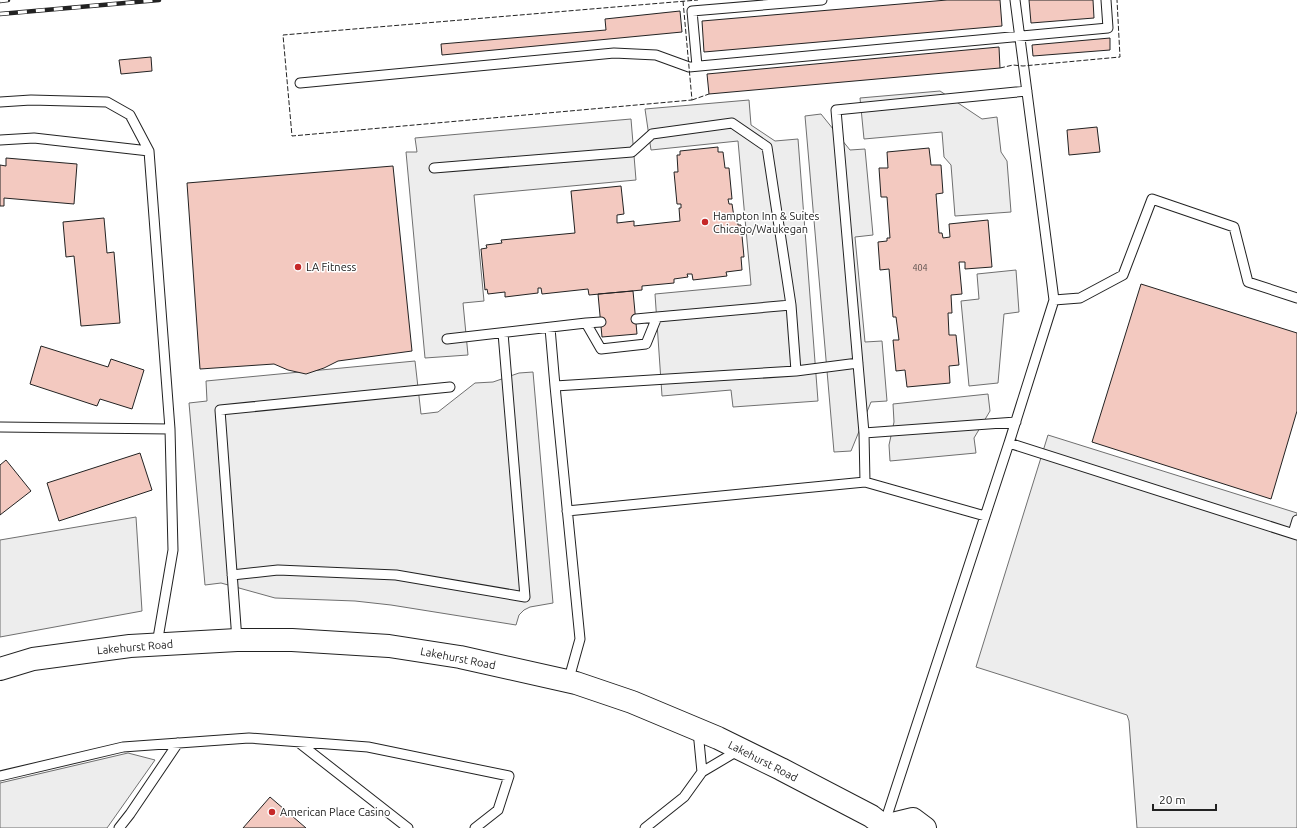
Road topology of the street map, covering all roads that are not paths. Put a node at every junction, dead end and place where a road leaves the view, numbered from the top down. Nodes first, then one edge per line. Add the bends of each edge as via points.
1 (822, 0) edge
2 (1015, 0) edge
3 (1106, 0) edge
4 (1020, 36) junction
5 (697, 66) junction
6 (300, 83) dead end
7 (1027, 91) junction
8 (0, 102) edge
9 (0, 140) edge
10 (148, 151) junction
11 (434, 168) dead end
12 (1297, 298) edge
13 (1054, 300) junction
14 (791, 305) junction
15 (657, 317) junction
16 (636, 319) dead end
17 (600, 322) dead end
18 (586, 323) junction
19 (550, 328) junction
20 (503, 333) junction
21 (447, 339) dead end
22 (858, 363) junction
23 (796, 371) junction
24 (555, 386) junction
25 (450, 387) dead end
26 (1016, 422) junction
27 (0, 427) edge
28 (170, 429) junction
29 (864, 433) junction
30 (1009, 443) junction
31 (865, 482) junction
32 (567, 511) junction
33 (985, 516) junction
34 (1297, 520) edge
35 (1295, 534) edge
36 (232, 575) junction
37 (237, 640) junction
38 (157, 644) junction
39 (0, 669) edge
40 (568, 682) junction
41 (698, 730) junction
42 (298, 742) junction
43 (178, 743) junction
44 (740, 749) junction
45 (702, 772) junction
46 (0, 776) edge
47 (884, 827) edge
48 (119, 828) edge
49 (408, 828) edge
50 (475, 828) edge
51 (645, 828) edge
52 (925, 828) edge

1 - 5 lane via 692,12
2 - 4 lane
3 - 4 lane via 1108,28
4 - 5 lane
4 - 7 lane
5 - 6 lane via 689,67 656,55 614,53
7 - 13 lane
7 - 22 lane via 836,110
8 - 10 lane via 107,102 130,115
9 - 10 lane via 34,138
10 - 28 lane
11 - 14 lane via 632,152 652,134 732,123 767,147
12 - 13 lane via 1248,282 1234,227 1152,199 1123,275 1080,298
13 - 26 lane
14 - 15 lane
14 - 23 lane
15 - 16 lane
15 - 18 lane via 646,344 600,349
17 - 18 lane
18 - 19 lane
19 - 20 lane
19 - 24 lane
20 - 21 lane
20 - 36 lane via 525,597 396,575 278,570
22 - 23 lane
22 - 29 lane
23 - 24 lane
24 - 32 lane
25 - 36 lane via 220,410
26 - 29 lane
26 - 30 lane
27 - 28 lane
28 - 38 lane via 173,550
29 - 31 lane
30 - 33 lane
30 - 35 lane
31 - 32 lane
31 - 33 lane
32 - 40 lane via 580,639
33 - 47 lane
34 - 35 lane
36 - 37 lane
37 - 38 street, Lakehurst Road
37 - 40 street, Lakehurst Road via 292,640 388,646 460,657
38 - 39 street, Lakehurst Road via 33,659
40 - 41 street, Lakehurst Road via 632,702
41 - 44 street, Lakehurst Road
41 - 45 lane
42 - 43 lane via 249,738
42 - 49 lane
42 - 50 lane via 368,747 509,776 498,810
43 - 46 lane via 123,747
43 - 48 lane
44 - 45 lane
44 - 47 street, Lakehurst Road via 871,816
45 - 51 lane via 684,797
47 - 52 street via 913,819

